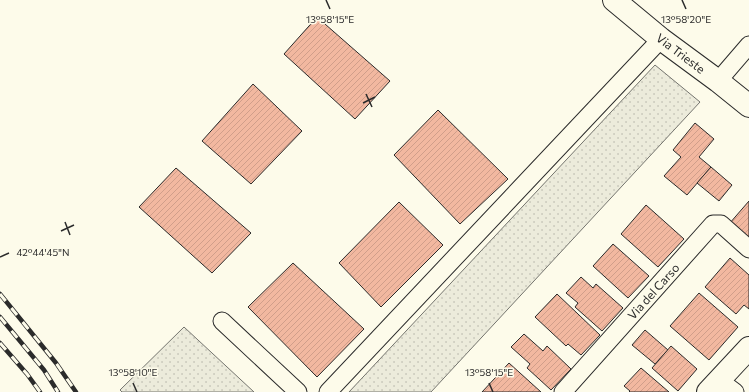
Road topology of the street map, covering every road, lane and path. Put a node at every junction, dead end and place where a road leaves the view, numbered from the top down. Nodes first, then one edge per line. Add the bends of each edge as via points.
1 (614, 0) edge
2 (661, 39) junction
3 (749, 45) edge
4 (718, 81) junction
5 (749, 106) edge
6 (749, 249) edge
7 (222, 321) dead end
8 (749, 348) edge
9 (721, 388) edge
10 (298, 392) edge
11 (328, 392) edge
12 (563, 392) edge

1 - 2 street, Via Trieste
2 - 4 street, Via Trieste
2 - 11 street
3 - 4 street
4 - 5 street, Via Trieste
6 - 12 street, Via del Carso via 721,224 713,224
7 - 10 street
8 - 9 street

